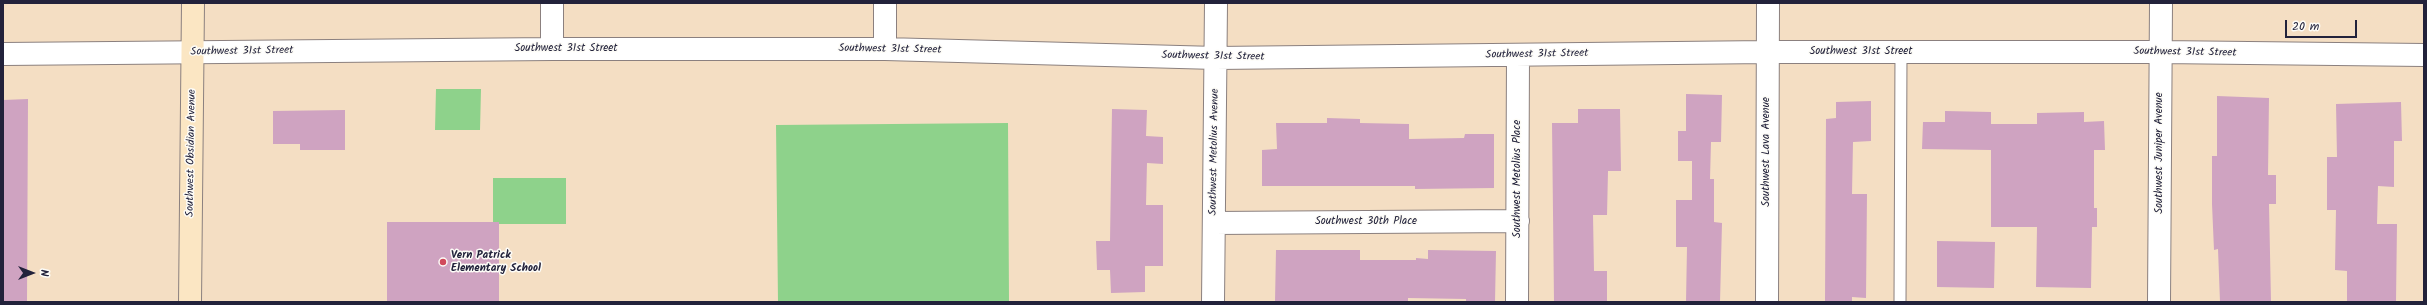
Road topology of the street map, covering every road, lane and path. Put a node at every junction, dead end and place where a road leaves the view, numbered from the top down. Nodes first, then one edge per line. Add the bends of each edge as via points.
1 (194, 3) edge
2 (552, 3) edge
3 (885, 3) edge
4 (1216, 3) edge
5 (1768, 3) edge
6 (2161, 3) edge
7 (552, 49) junction
8 (885, 49) junction
9 (193, 52) junction
10 (1767, 52) junction
11 (1901, 52) junction
12 (2161, 52) junction
13 (3, 54) edge
14 (1518, 55) junction
15 (2424, 56) edge
16 (1216, 58) junction
17 (1518, 221) junction
18 (1214, 223) junction
19 (190, 302) edge
20 (1213, 302) edge
21 (1517, 302) edge
22 (1767, 302) edge
23 (1900, 302) edge
24 (2159, 302) edge

1 - 9 street, Southwest Obsidian Avenue
2 - 7 street
3 - 8 street
4 - 16 street, Southwest Metolius Avenue
5 - 10 street, Southwest Lava Avenue
6 - 12 street, Southwest Juniper Avenue
7 - 8 street, Southwest 31st Street
7 - 9 street, Southwest 31st Street
8 - 16 street, Southwest 31st Street
9 - 13 street, Southwest 31st Street
9 - 19 street, Southwest Obsidian Avenue
10 - 11 street, Southwest 31st Street
10 - 14 street, Southwest 31st Street
10 - 22 street, Southwest Lava Avenue
11 - 12 street, Southwest 31st Street
11 - 23 lane
12 - 15 street, Southwest 31st Street
12 - 24 street, Southwest Juniper Avenue
14 - 16 street, Southwest 31st Street
14 - 17 street, Southwest Metolius Place
16 - 18 street, Southwest Metolius Avenue
17 - 18 street, Southwest 30th Place
17 - 21 street, Southwest Metolius Place
18 - 20 street, Southwest Metolius Avenue

